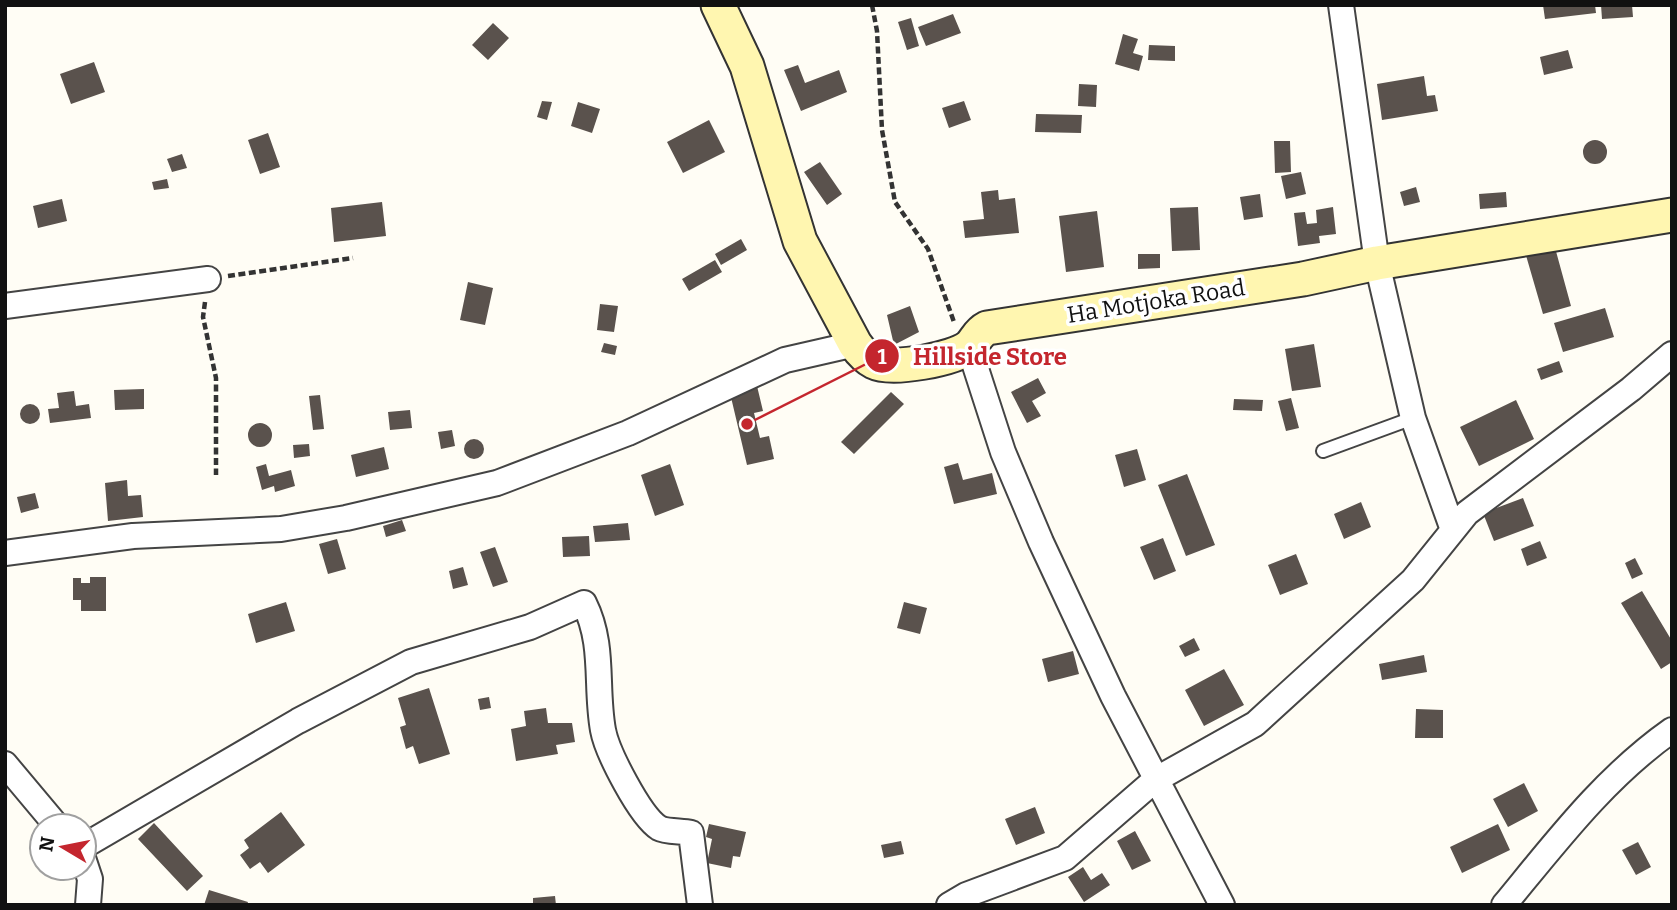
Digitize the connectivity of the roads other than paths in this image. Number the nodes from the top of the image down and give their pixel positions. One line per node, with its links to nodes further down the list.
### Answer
1 (718, 5): 7 (street, Ha Motjoka Road)
2 (1334, 6): 4 (street)
3 (1672, 215): 4 (street, Ha Motjoka Road)
4 (1377, 263): 8 (street, Ha Motjoka Road); 10 (street)
5 (208, 279): 6 (street)
6 (5, 306)
7 (855, 344): 8 (street, Ha Motjoka Road); 13 (street)
8 (969, 346): 16 (street)
9 (1672, 354): 12 (street)
10 (1413, 418): 11 (lane); 12 (street)
11 (1322, 451)
12 (1453, 530): 16 (street)
13 (5, 553)
14 (1672, 730): 24 (street)
15 (5, 764): 17 (street)
16 (1155, 780): 22 (street); 23 (street)
17 (45, 812)
18 (98, 838): 21 (street)
19 (89, 882): 20 (street)
20 (88, 905)
21 (701, 905)
22 (949, 905)
23 (1222, 905)
24 (1504, 905)

